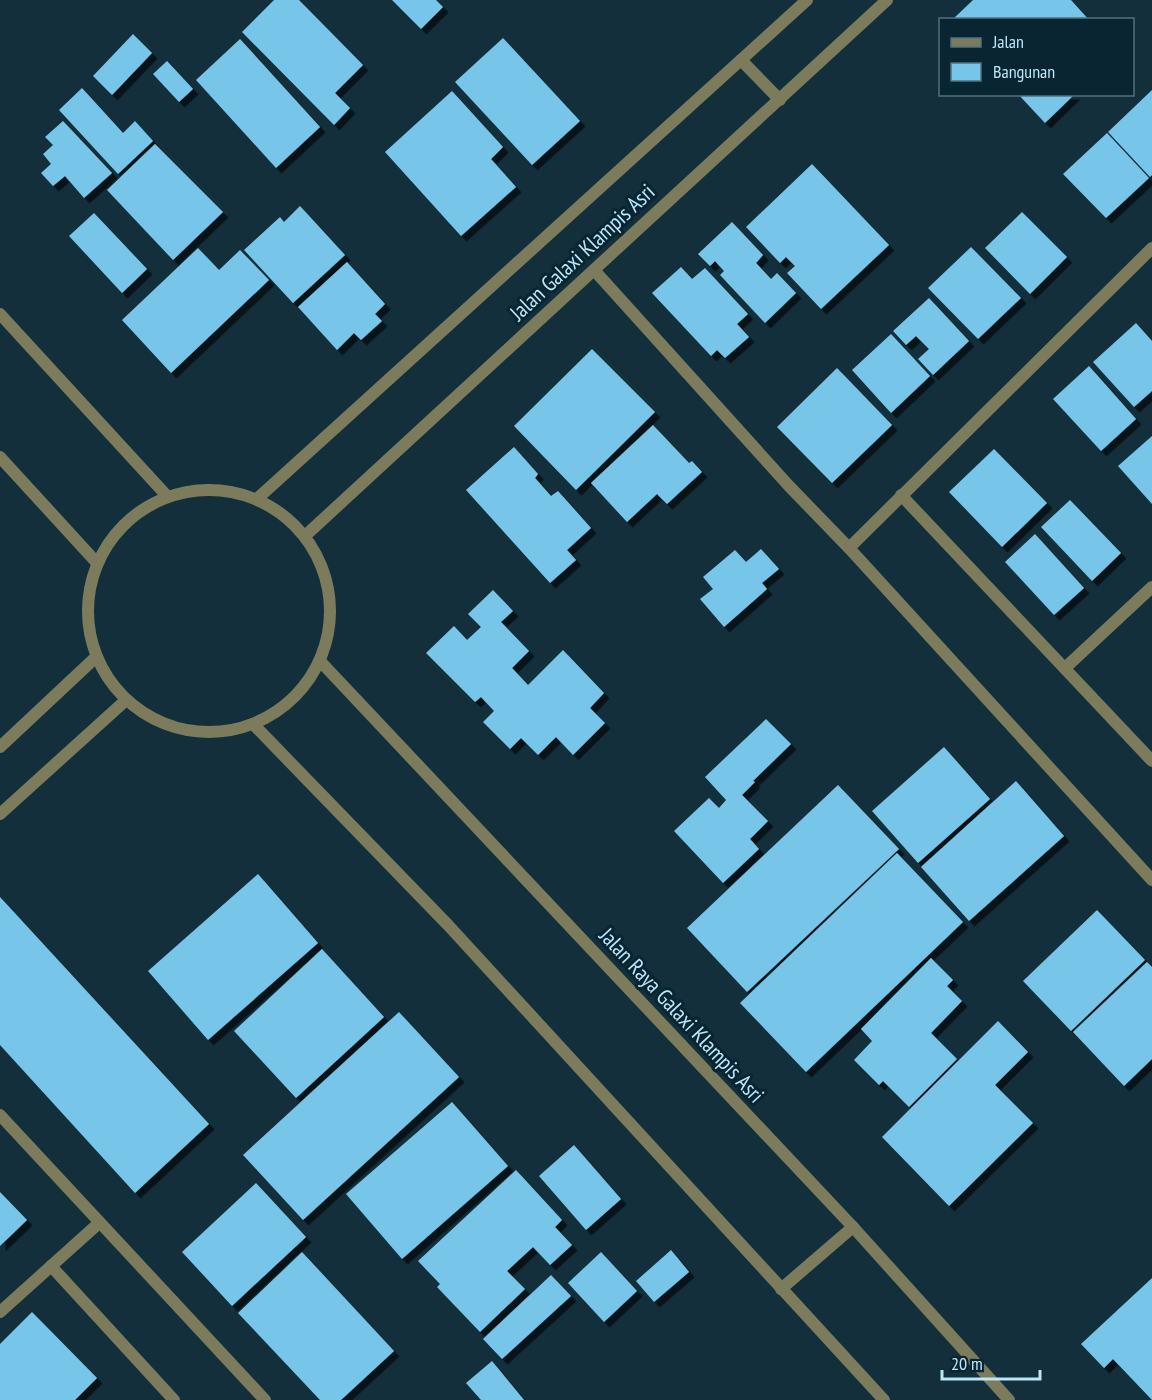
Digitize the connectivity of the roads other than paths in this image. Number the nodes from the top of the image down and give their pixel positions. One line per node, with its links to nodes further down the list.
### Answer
1 (807, 0): 3 (street, Jalan Galaxi Klampis Asri)
2 (887, 0): 4 (street, Jalan Galaxi Klampis Asri)
3 (741, 60): 4 (street); 11 (street, Jalan Galaxi Klampis Asri)
4 (780, 100): 6 (street, Jalan Galaxi Klampis Asri)
5 (1152, 248): 9 (street)
6 (594, 270): 12 (street, Jalan Galaxi Klampis Asri); 13 (street)
7 (0, 314): 10 (street)
8 (0, 457): 14 (street)
9 (901, 495): 13 (street); 18 (street)
10 (167, 496): 11 (street); 14 (street)
11 (258, 498): 12 (street)
12 (306, 535): 17 (street)
13 (849, 548): 24 (street)
14 (97, 563): 16 (street)
15 (1152, 587): 18 (street)
16 (95, 658): 19 (street); 21 (street)
17 (320, 661): 20 (street); 27 (street, Jalan Raya Galaxi Klampis Asri)
18 (1065, 668): 22 (street)
19 (125, 701): 20 (street); 23 (street)
20 (254, 724): 29 (street)
21 (0, 747)
22 (1152, 761)
23 (0, 814)
24 (1152, 880)
25 (0, 1115): 26 (street)
26 (99, 1223): 28 (street); 32 (street)
27 (853, 1227): 29 (street); 34 (street, Jalan Raya Galaxi Klampis Asri)
28 (51, 1266): 30 (street); 31 (street)
29 (781, 1289): 33 (street)
30 (0, 1312)
31 (174, 1400)
32 (265, 1400)
33 (884, 1400)
34 (1009, 1400)

